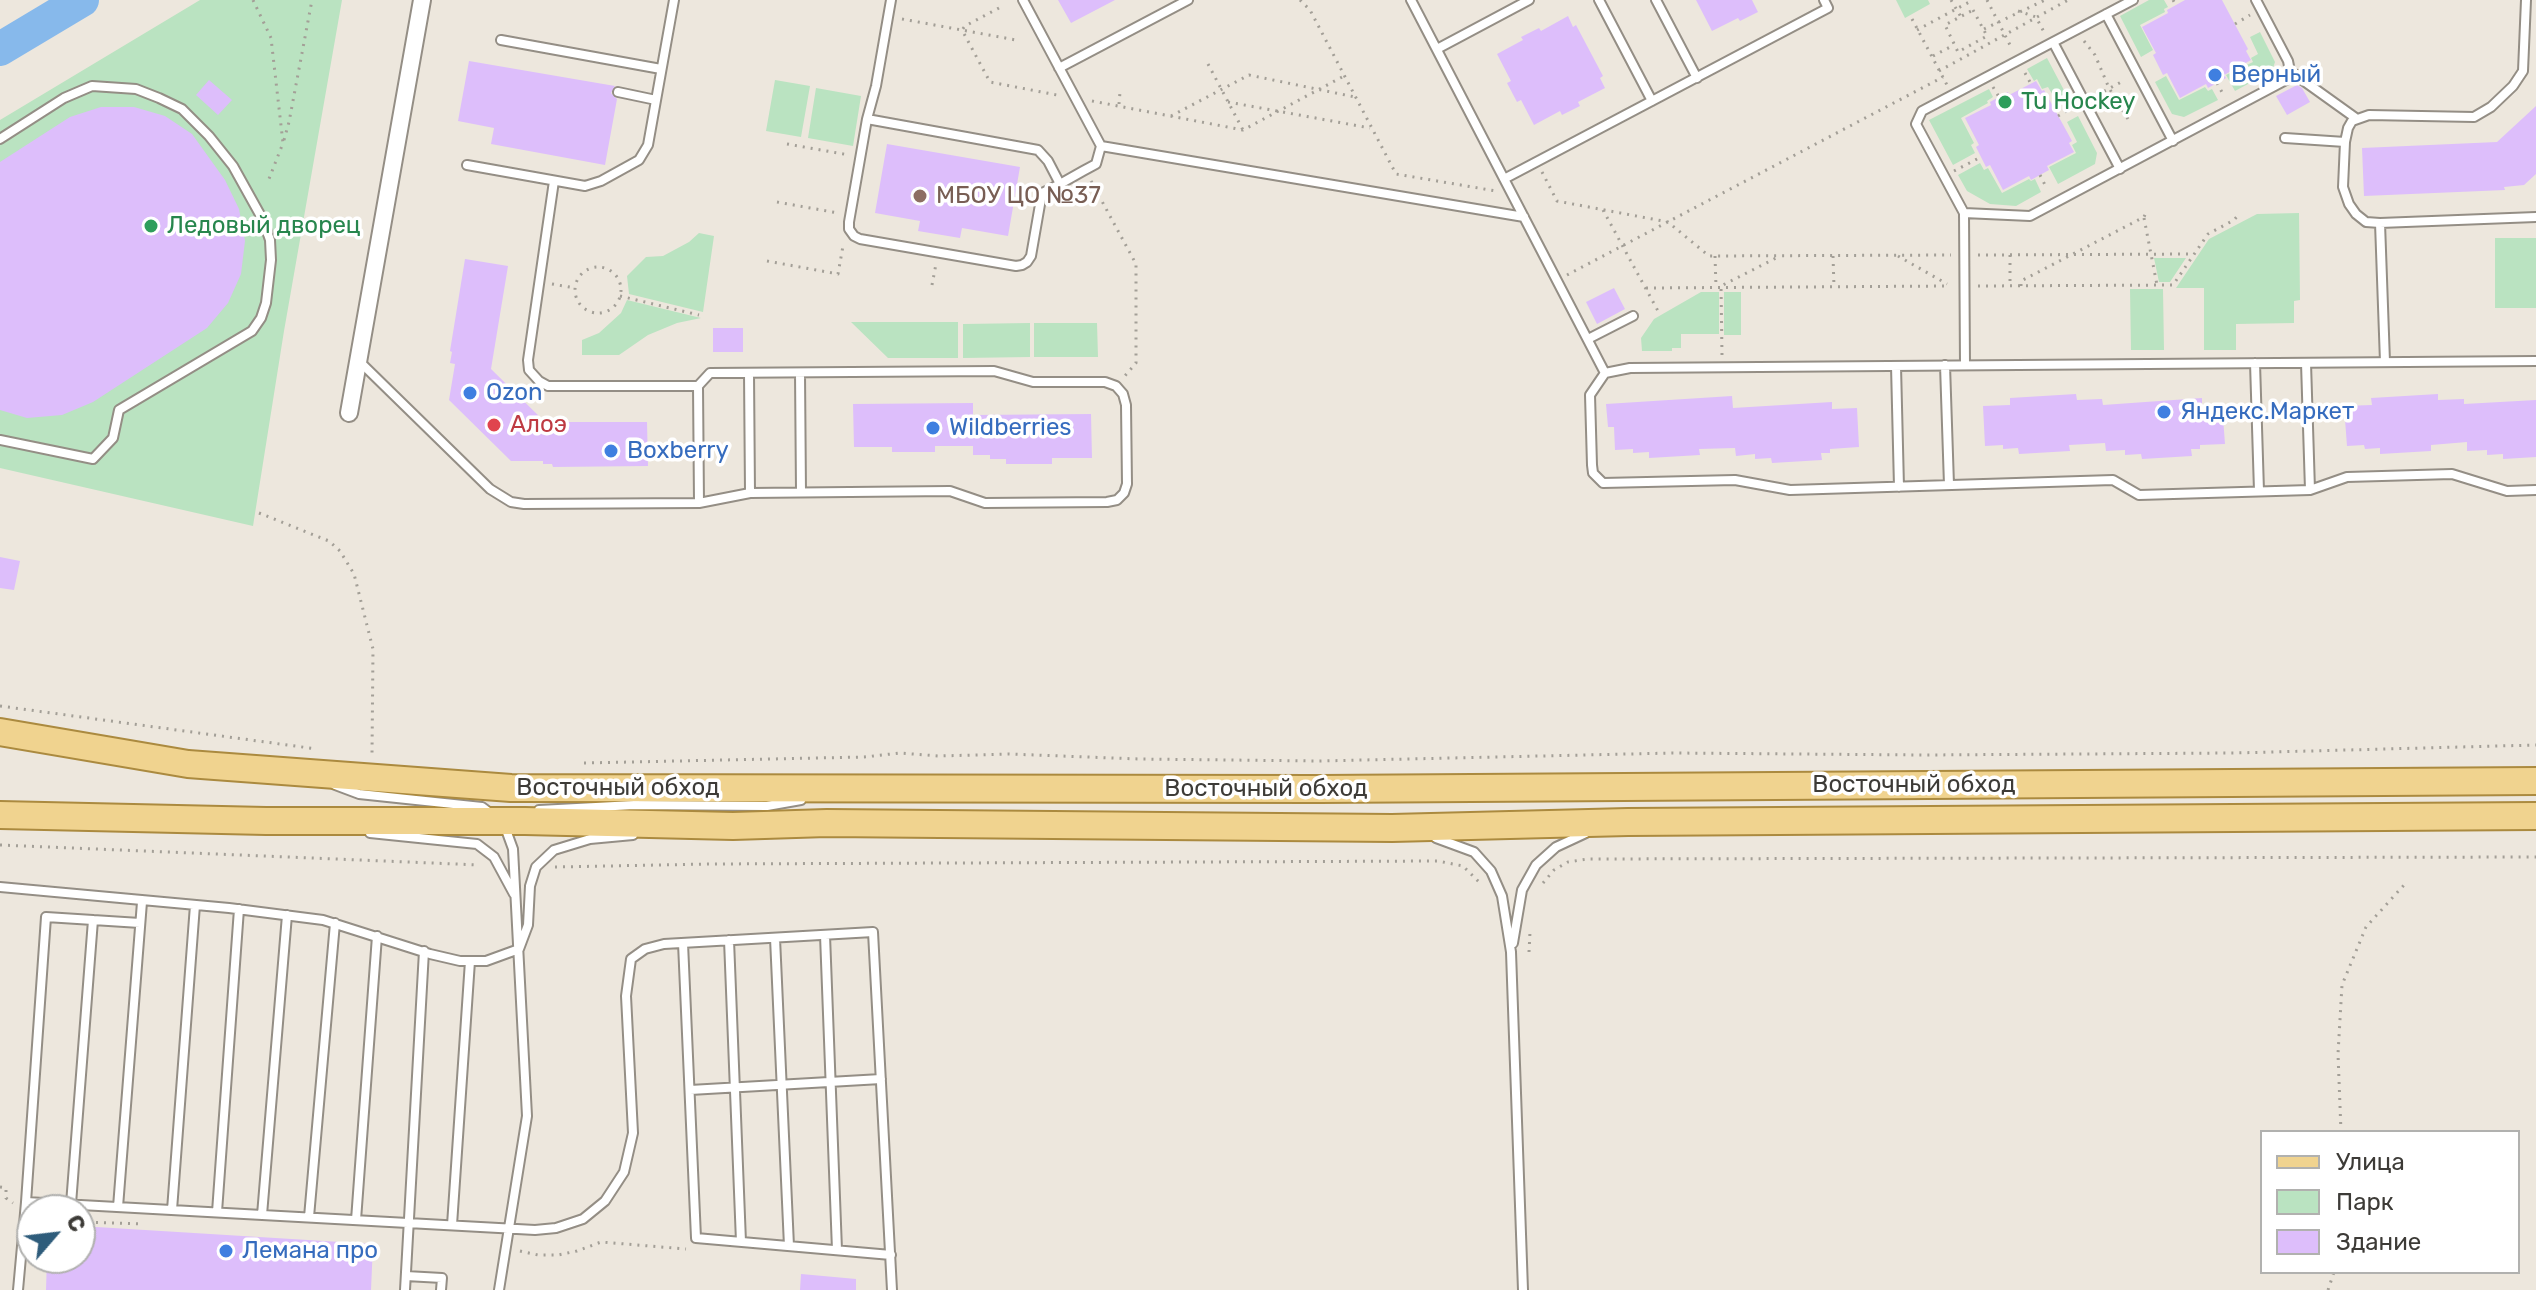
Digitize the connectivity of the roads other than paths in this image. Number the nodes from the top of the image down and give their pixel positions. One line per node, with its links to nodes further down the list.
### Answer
1 (422, 0): 43 (street)
2 (674, 0): 19 (lane)
3 (891, 0): 25 (lane)
4 (1023, 0): 18 (lane)
5 (1188, 0): 18 (lane)
6 (1411, 0): 17 (lane)
7 (1529, 0): 17 (lane)
8 (1599, 0): 24 (lane)
9 (1656, 0): 21 (lane)
10 (1824, 0): 21 (lane)
11 (2133, 0): 14 (lane)
12 (2256, 0): 20 (lane)
13 (2526, 0): 26 (lane)
14 (2106, 14): 16 (lane); 29 (lane)
15 (501, 40): 19 (lane)
16 (2052, 43): 33 (lane); 37 (lane)
17 (1437, 49): 34 (lane)
18 (1059, 68): 31 (lane)
19 (661, 69): 23 (lane)
20 (2290, 71): 26 (lane); 29 (lane)
21 (1697, 78): 24 (lane)
22 (618, 92): 23 (lane)
23 (656, 100): 35 (lane)
24 (1652, 101): 34 (lane)
25 (867, 119): 36 (lane); 36 (lane)
26 (2357, 119): 30 (lane)
27 (2285, 138): 30 (lane)
28 (0, 139): 56 (lane)
29 (2173, 141): 33 (lane)
30 (2345, 142): 40 (lane)
31 (1101, 146): 36 (lane); 38 (lane)
32 (467, 165): 35 (lane)
33 (2120, 169): 37 (lane)
34 (1504, 179): 38 (lane)
35 (554, 181): 54 (lane)
36 (1060, 184)
37 (1964, 213): 49 (lane)
38 (1524, 217): 42 (lane)
39 (2536, 217): 40 (lane)
40 (2380, 223): 45 (lane)
41 (1633, 316): 42 (lane)
42 (1588, 339): 53 (lane)
43 (359, 360): 55 (street); 64 (lane)
44 (2536, 361): 45 (lane)
45 (2385, 362): 47 (lane)
46 (2255, 363): 47 (lane); 49 (lane); 61 (lane)
47 (2306, 363): 59 (lane)
48 (1945, 365): 49 (lane); 50 (lane); 57 (lane)
49 (1965, 365)
50 (1896, 366): 53 (lane); 58 (lane)
51 (749, 373): 52 (lane); 54 (lane); 63 (lane)
52 (800, 373): 62 (lane); 62 (lane)
53 (1605, 373): 58 (lane)
54 (698, 386): 64 (lane)
55 (349, 413)
56 (0, 440)
57 (1949, 485): 58 (lane); 61 (lane)
58 (1899, 487)
59 (2310, 490): 60 (lane); 61 (lane)
60 (2536, 490)
61 (2259, 491)
62 (801, 492): 63 (lane)
63 (750, 493): 64 (lane)
64 (699, 503)
65 (0, 732): 66 (main road, Восточный обход)
66 (303, 773): 68 (main road, Восточный обход); 72 (lane)
67 (2536, 781): 68 (main road, Восточный обход)
68 (859, 789): 72 (lane)
69 (0, 815): 71 (main road, Восточный обход)
70 (2536, 816): 73 (main road, Восточный обход)
71 (266, 821): 72 (main road, Восточный обход); 80 (lane)
72 (514, 821): 74 (main road, Восточный обход); 78 (lane); 78 (lane)
73 (1628, 822): 75 (main road, Восточный обход); 95 (lane)
74 (733, 826): 75 (main road, Восточный обход); 76 (lane)
75 (1392, 828): 95 (lane)
76 (654, 834)
77 (638, 835): 93 (lane)
78 (513, 849): 80 (lane)
79 (0, 887): 81 (lane)
80 (516, 898): 93 (lane)
81 (142, 902): 82 (lane); 86 (lane)
82 (195, 905): 83 (lane); 106 (lane)
83 (239, 909): 84 (lane); 107 (lane)
84 (287, 915): 87 (lane); 108 (lane)
85 (93, 920): 86 (lane); 102 (lane); 103 (lane)
86 (140, 923): 105 (lane)
87 (335, 923): 89 (lane); 109 (lane)
88 (825, 935): 90 (lane); 97 (lane); 98 (lane)
89 (377, 936): 94 (lane); 110 (lane)
90 (775, 938): 91 (lane); 99 (lane)
91 (729, 940): 92 (lane); 100 (lane)
92 (683, 943): 101 (lane); 113 (lane)
93 (519, 949): 96 (lane); 113 (lane)
94 (424, 951): 96 (lane); 111 (lane)
95 (1511, 952): 123 (lane)
96 (470, 961): 112 (lane)
97 (881, 1079): 98 (lane); 117 (lane)
98 (831, 1082): 99 (lane); 116 (lane)
99 (782, 1085): 100 (lane); 115 (lane)
100 (735, 1088): 101 (lane); 114 (lane)
101 (690, 1090): 114 (lane)
102 (27, 1194)
103 (72, 1194)
104 (96, 1206): 105 (lane)
105 (118, 1207): 106 (lane)
106 (172, 1210): 107 (lane)
107 (217, 1212): 108 (lane)
108 (262, 1215): 109 (lane)
109 (309, 1217): 110 (lane)
110 (356, 1220): 111 (lane)
111 (409, 1223): 112 (lane); 118 (lane)
112 (452, 1225): 113 (lane)
113 (510, 1229): 121 (lane)
114 (741, 1242): 115 (lane)
115 (789, 1246): 116 (lane)
116 (837, 1250): 117 (lane)
117 (891, 1255): 122 (lane)
118 (406, 1276): 119 (lane); 120 (lane)
119 (405, 1290)
120 (441, 1290)
121 (499, 1290)
122 (892, 1290)
123 (1523, 1290)

